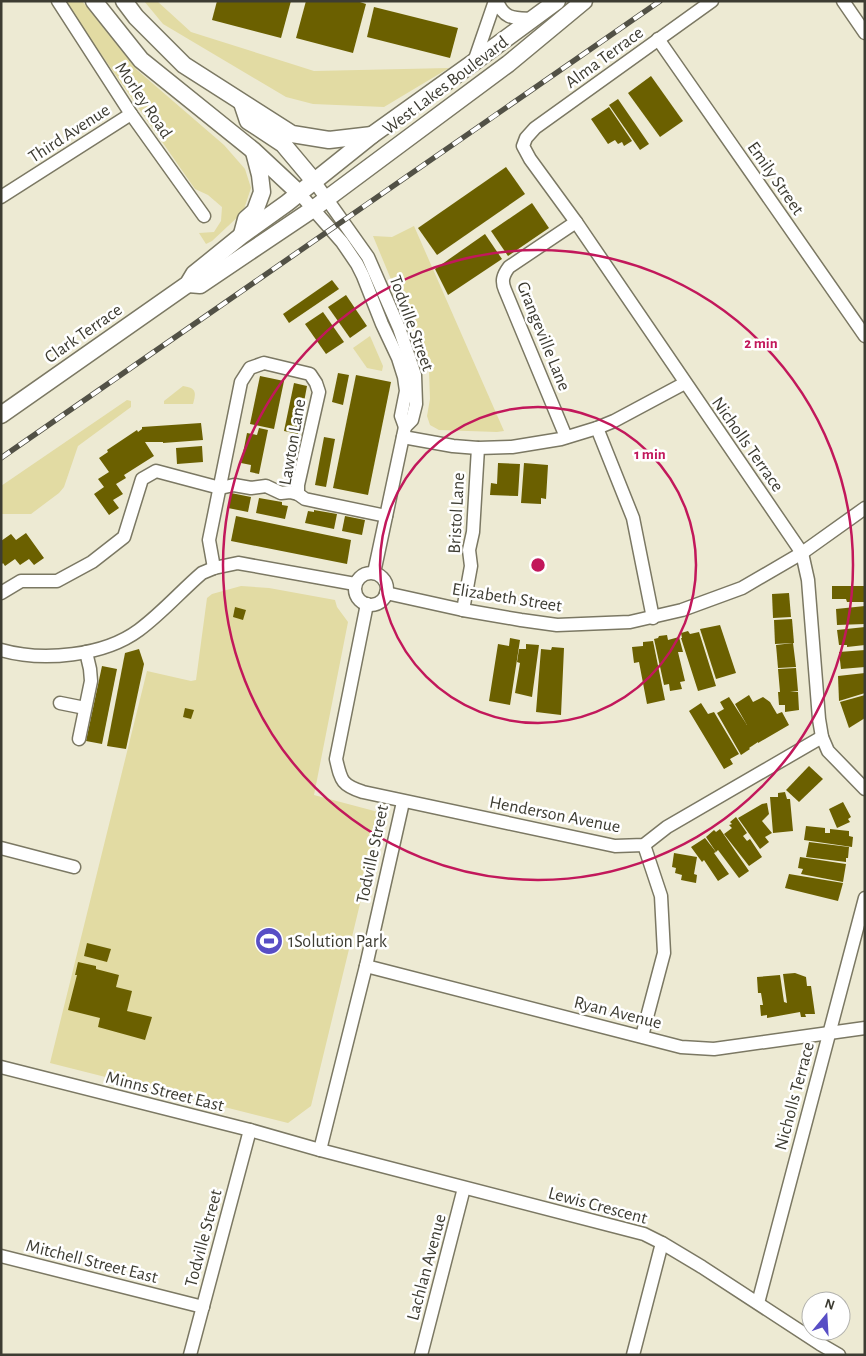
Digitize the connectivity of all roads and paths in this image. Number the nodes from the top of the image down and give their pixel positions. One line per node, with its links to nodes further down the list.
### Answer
1 (58, 1): 14 (street, Morley Road)
2 (94, 1): 17 (main road)
3 (124, 1): 13 (main road, West Lakes Boulevard)
4 (496, 1): 9 (street); 12 (street)
5 (557, 1): 9 (main road, West Lakes Boulevard)
6 (584, 1): 21 (main road, West Lakes Boulevard)
7 (712, 1): 11 (street, Alma Terrace)
8 (843, 1): 10 (street)
9 (533, 19): 12 (main road, West Lakes Boulevard)
10 (865, 33)
11 (658, 39): 16 (street, Alma Terrace); 28 (street, Emily Street)
12 (474, 62): 15 (main road, West Lakes Boulevard)
13 (242, 103): 15 (main road, West Lakes Boulevard); 18 (main road, West Lakes Boulevard)
14 (131, 114): 20 (street, Third Avenue); 23 (street, Morley Road)
15 (372, 135): 18 (main road, West Lakes Boulevard)
16 (523, 146): 24 (street, Nicholls Terrace)
17 (254, 151): 19 (main road); 25 (main road)
18 (314, 181): 19 (main road, West Lakes Boulevard); 21 (street, West Lakes Boulevard)
19 (299, 193): 22 (street); 25 (main road, Clark Terrace)
20 (1, 197)
21 (327, 198): 22 (main road, West Lakes Boulevard); 26 (street, West Lakes Boulevard)
22 (313, 209): 26 (street); 27 (main road, Clark Terrace)
23 (204, 216)
24 (576, 222): 29 (street, Nicholls Terrace); 33 (street, Grangeville Lane)
25 (241, 236): 27 (main road, Clark Terrace)
26 (347, 239): 32 (street, Todville Street)
27 (188, 284): 30 (main road, Clark Terrace)
28 (865, 336)
29 (685, 383): 31 (street); 39 (street, Nicholls Terrace)
30 (1, 415)
31 (597, 428): 33 (street); 47 (street)
32 (404, 432): 34 (street); 38 (street, Todville Street)
33 (566, 437): 34 (street)
34 (478, 448): 46 (street, Bristol Lane)
35 (220, 488): 36 (street); 36 (street, Lawton Lane); 40 (street, Lawton Lane); 43 (street)
36 (298, 494): 38 (street, Lawton Lane)
37 (865, 508): 39 (street, Elizabeth Street)
38 (386, 516): 41 (street, Todville Street)
39 (802, 553): 47 (street, Elizabeth Street); 52 (street, Nicholls Terrace)
40 (214, 568): 42 (street); 49 (street)
41 (374, 573): 42 (street); 44 (street)
42 (355, 584): 45 (street)
43 (1, 593)
44 (386, 593): 45 (street); 46 (street, Elizabeth Street)
45 (367, 604): 55 (street, Todville Street)
46 (463, 610): 47 (street, Elizabeth Street)
47 (653, 618)
48 (1, 650): 49 (street)
49 (86, 652): 51 (street)
50 (60, 703): 51 (street)
51 (85, 708): 53 (street)
52 (822, 737): 54 (street, Nicholls Terrace); 56 (street)
53 (79, 738)
54 (865, 789)
55 (403, 802): 56 (street, Henderson Avenue); 60 (street, Todville Street)
56 (644, 845): 63 (street)
57 (1, 848): 58 (street)
58 (74, 867)
59 (865, 898): 62 (street, Nicholls Terrace)
60 (366, 966): 63 (street, Ryan Avenue); 66 (street, Todville Street)
61 (865, 1028): 62 (street, Ryan Avenue)
62 (829, 1033): 63 (street, Ryan Avenue); 70 (street, Nicholls Terrace)
63 (642, 1036)
64 (1, 1067): 65 (street, Minns Street East)
65 (250, 1130): 66 (street, Minns Street East); 71 (street, Todville Street)
66 (320, 1150): 67 (street, Lewis Crescent)
67 (464, 1188): 68 (street, Lewis Crescent); 73 (street, Lachlan Avenue)
68 (662, 1243): 70 (street, Lewis Crescent); 74 (street)
69 (1, 1256): 71 (street, Mitchell Street East)
70 (758, 1303): 75 (street, Lewis Crescent)
71 (203, 1307): 72 (street, Todville Street)
72 (190, 1355)
73 (421, 1355)
74 (633, 1355)
75 (839, 1355)

